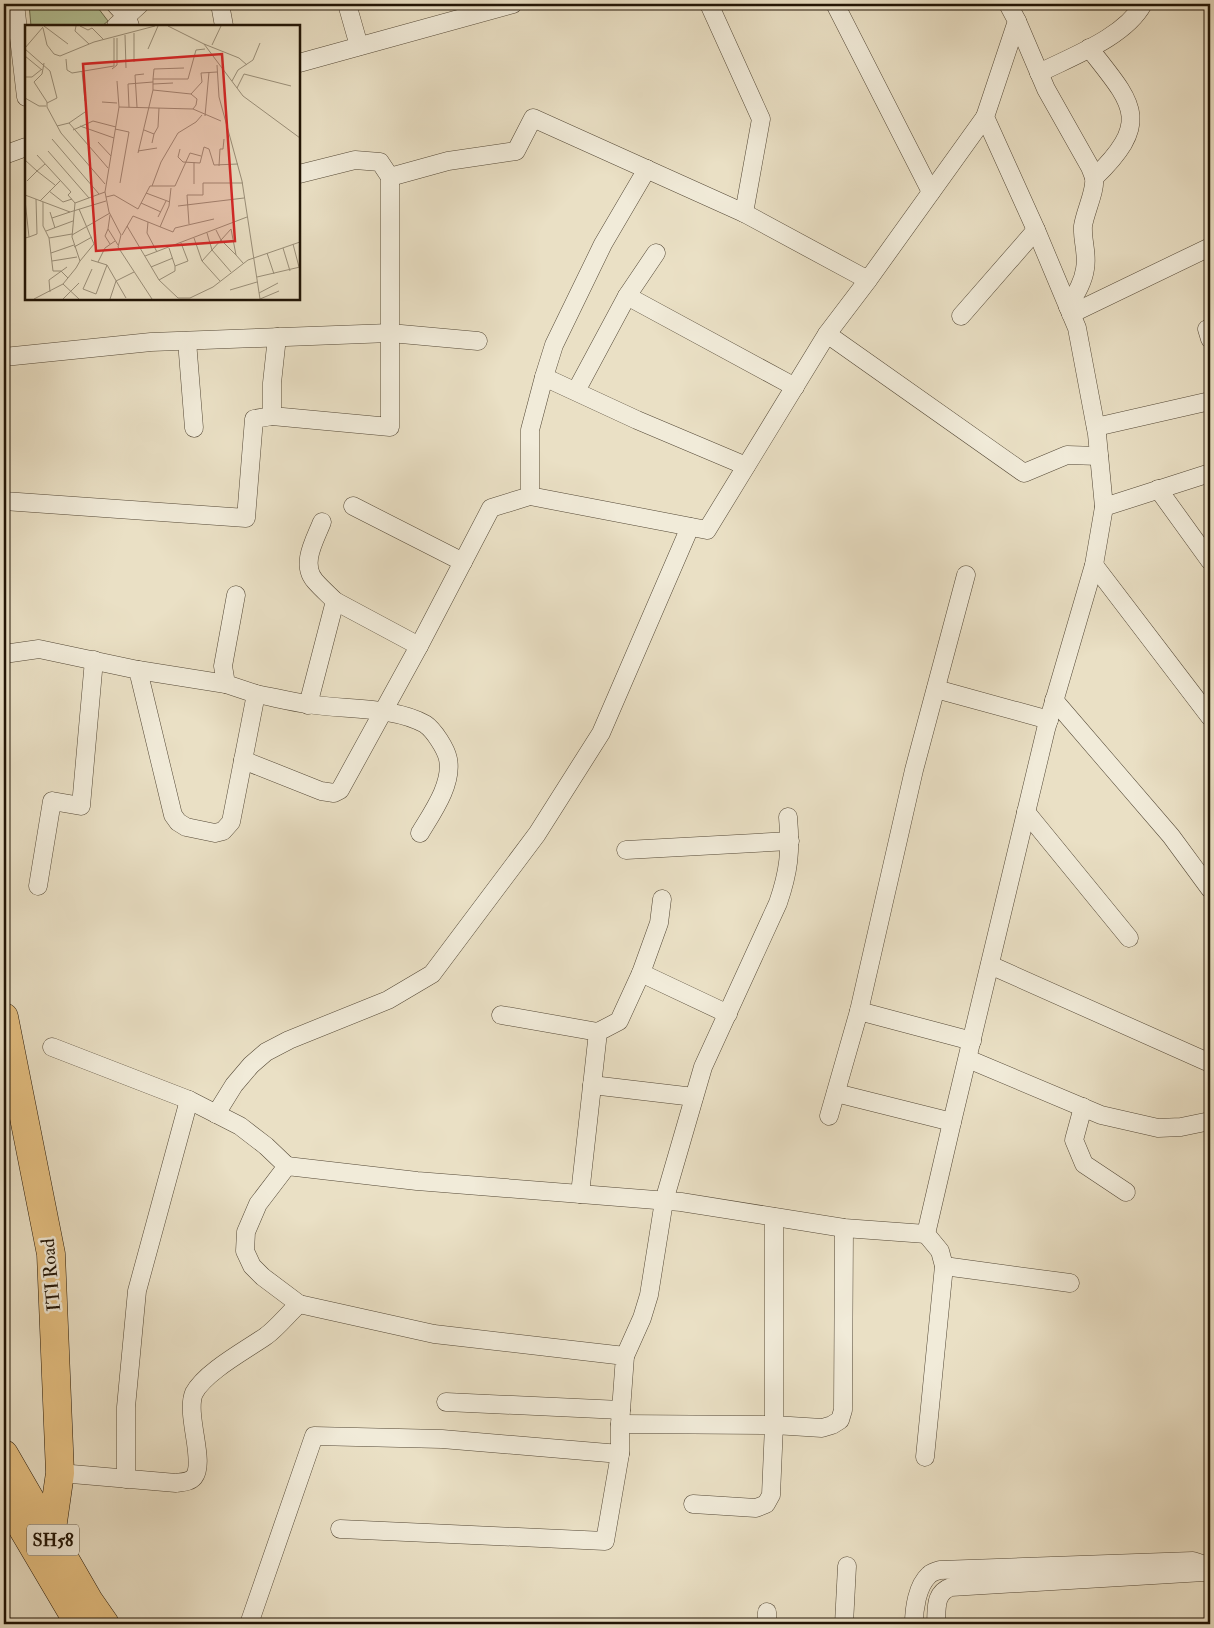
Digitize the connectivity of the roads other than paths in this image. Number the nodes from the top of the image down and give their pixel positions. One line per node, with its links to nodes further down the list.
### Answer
1 (15, 4): 18 (street)
2 (140, 4): 11 (street)
3 (220, 4): 13 (street)
4 (347, 4): 14 (street)
5 (513, 4): 10 (street)
6 (710, 4): 27 (street)
7 (835, 4): 26 (street)
8 (1008, 4): 12 (street)
9 (1143, 4): 15 (street)
10 (472, 9): 14 (street)
11 (122, 18)
12 (1017, 21): 17 (street); 19 (street)
13 (224, 25)
14 (359, 46): 16 (street)
15 (1090, 48): 17 (street); 25 (street)
16 (300, 63)
17 (1039, 73): 25 (street)
18 (25, 89)
19 (985, 117): 26 (street); 28 (street)
20 (25, 147): 21 (street)
21 (4, 155)
22 (647, 169): 24 (street); 27 (street); 41 (street)
23 (300, 174): 24 (street)
24 (390, 178): 35 (street)
25 (1094, 178): 33 (street)
26 (931, 192): 31 (street)
27 (744, 213): 31 (street)
28 (1036, 230): 33 (street); 34 (street)
29 (1210, 247): 33 (street)
30 (656, 253): 32 (street)
31 (868, 280): 36 (street)
32 (627, 296): 42 (street); 43 (street)
33 (1069, 311): 46 (street)
34 (961, 316)
35 (390, 333): 37 (street); 39 (street); 45 (street)
36 (827, 334): 42 (street); 48 (street)
37 (277, 338): 38 (street); 45 (street)
38 (187, 341): 40 (street); 47 (street)
39 (478, 341)
40 (4, 357)
41 (544, 376): 43 (street); 52 (street)
42 (794, 387): 49 (street)
43 (576, 392): 49 (street)
44 (1210, 401): 46 (street)
45 (272, 416): 53 (street)
46 (1096, 426): 48 (street)
47 (194, 428)
48 (1099, 456): 55 (street)
49 (746, 466): 57 (street)
50 (1210, 473): 51 (street)
51 (1158, 490): 55 (street); 58 (street)
52 (530, 496): 57 (street); 59 (street)
53 (4, 501)
54 (353, 506): 59 (street)
55 (1104, 507): 60 (street)
56 (322, 522): 63 (street)
57 (690, 527): 102 (street)
58 (1210, 561)
59 (463, 562): 64 (street)
60 (1094, 564): 71 (street); 74 (street)
61 (966, 576): 69 (street)
62 (236, 595): 68 (street)
63 (335, 601): 64 (street); 72 (street)
64 (419, 646): 73 (street)
65 (4, 654): 66 (street)
66 (94, 660): 67 (street); 82 (street)
67 (138, 670): 68 (street); 76 (street)
68 (226, 684): 70 (street)
69 (936, 689): 75 (street); 88 (street)
70 (256, 694): 72 (street); 76 (street)
71 (1054, 700): 75 (street); 83 (street)
72 (308, 704): 73 (street)
73 (384, 712): 76 (street); 79 (street)
74 (1210, 716)
75 (1049, 720): 77 (street)
76 (243, 760)
77 (1026, 812): 85 (street); 86 (street)
78 (788, 817): 80 (street)
79 (420, 833)
80 (790, 841): 81 (street); 89 (street)
81 (626, 850)
82 (38, 886)
83 (1210, 889)
84 (662, 899): 87 (street)
85 (1129, 938)
86 (990, 965): 93 (street); 96 (street)
87 (641, 973): 89 (street); 92 (street)
88 (859, 1011): 93 (street); 98 (street)
89 (728, 1014): 99 (street)
90 (500, 1015): 92 (street)
91 (4, 1017): 123 (main road, ITI Road)
92 (598, 1032): 97 (street)
93 (972, 1040): 95 (street)
94 (52, 1047): 100 (street)
95 (968, 1059): 101 (street); 105 (street)
96 (1210, 1063)
97 (592, 1085): 99 (street); 108 (street)
98 (836, 1092): 103 (street); 105 (street)
99 (694, 1097): 109 (street)
100 (189, 1100): 102 (street); 124 (street)
101 (1082, 1107): 104 (street); 107 (street)
102 (216, 1114): 106 (street)
103 (830, 1116)
104 (1210, 1121)
105 (952, 1122): 112 (street)
106 (287, 1166): 108 (street); 115 (street)
107 (1126, 1192)
108 (580, 1194): 109 (street)
109 (664, 1201): 110 (street); 116 (street)
110 (774, 1217): 111 (street); 119 (street)
111 (844, 1228): 112 (street); 119 (street)
112 (926, 1234): 113 (street)
113 (944, 1266): 114 (street); 122 (street)
114 (1070, 1283)
115 (299, 1304): 116 (street); 124 (street)
116 (625, 1356): 118 (street)
117 (446, 1402): 118 (street)
118 (620, 1417): 119 (street); 121 (street)
119 (774, 1425): 126 (street)
120 (4, 1454): 128 (main road, SH58 / SH58)
121 (620, 1454): 127 (street); 133 (street)
122 (925, 1457)
123 (60, 1473): 124 (street); 128 (main road, ITI Road)
124 (126, 1479)
125 (4, 1497): 131 (main road, SH58 / SH58)
126 (693, 1504)
127 (340, 1529)
128 (51, 1536): 132 (main road, SH58 / SH58)
129 (847, 1566): 134 (street)
130 (1210, 1568): 135 (street); 136 (street)
131 (79, 1624)
132 (106, 1624)
133 (249, 1624)
134 (844, 1624)
135 (914, 1624)
136 (936, 1624)

